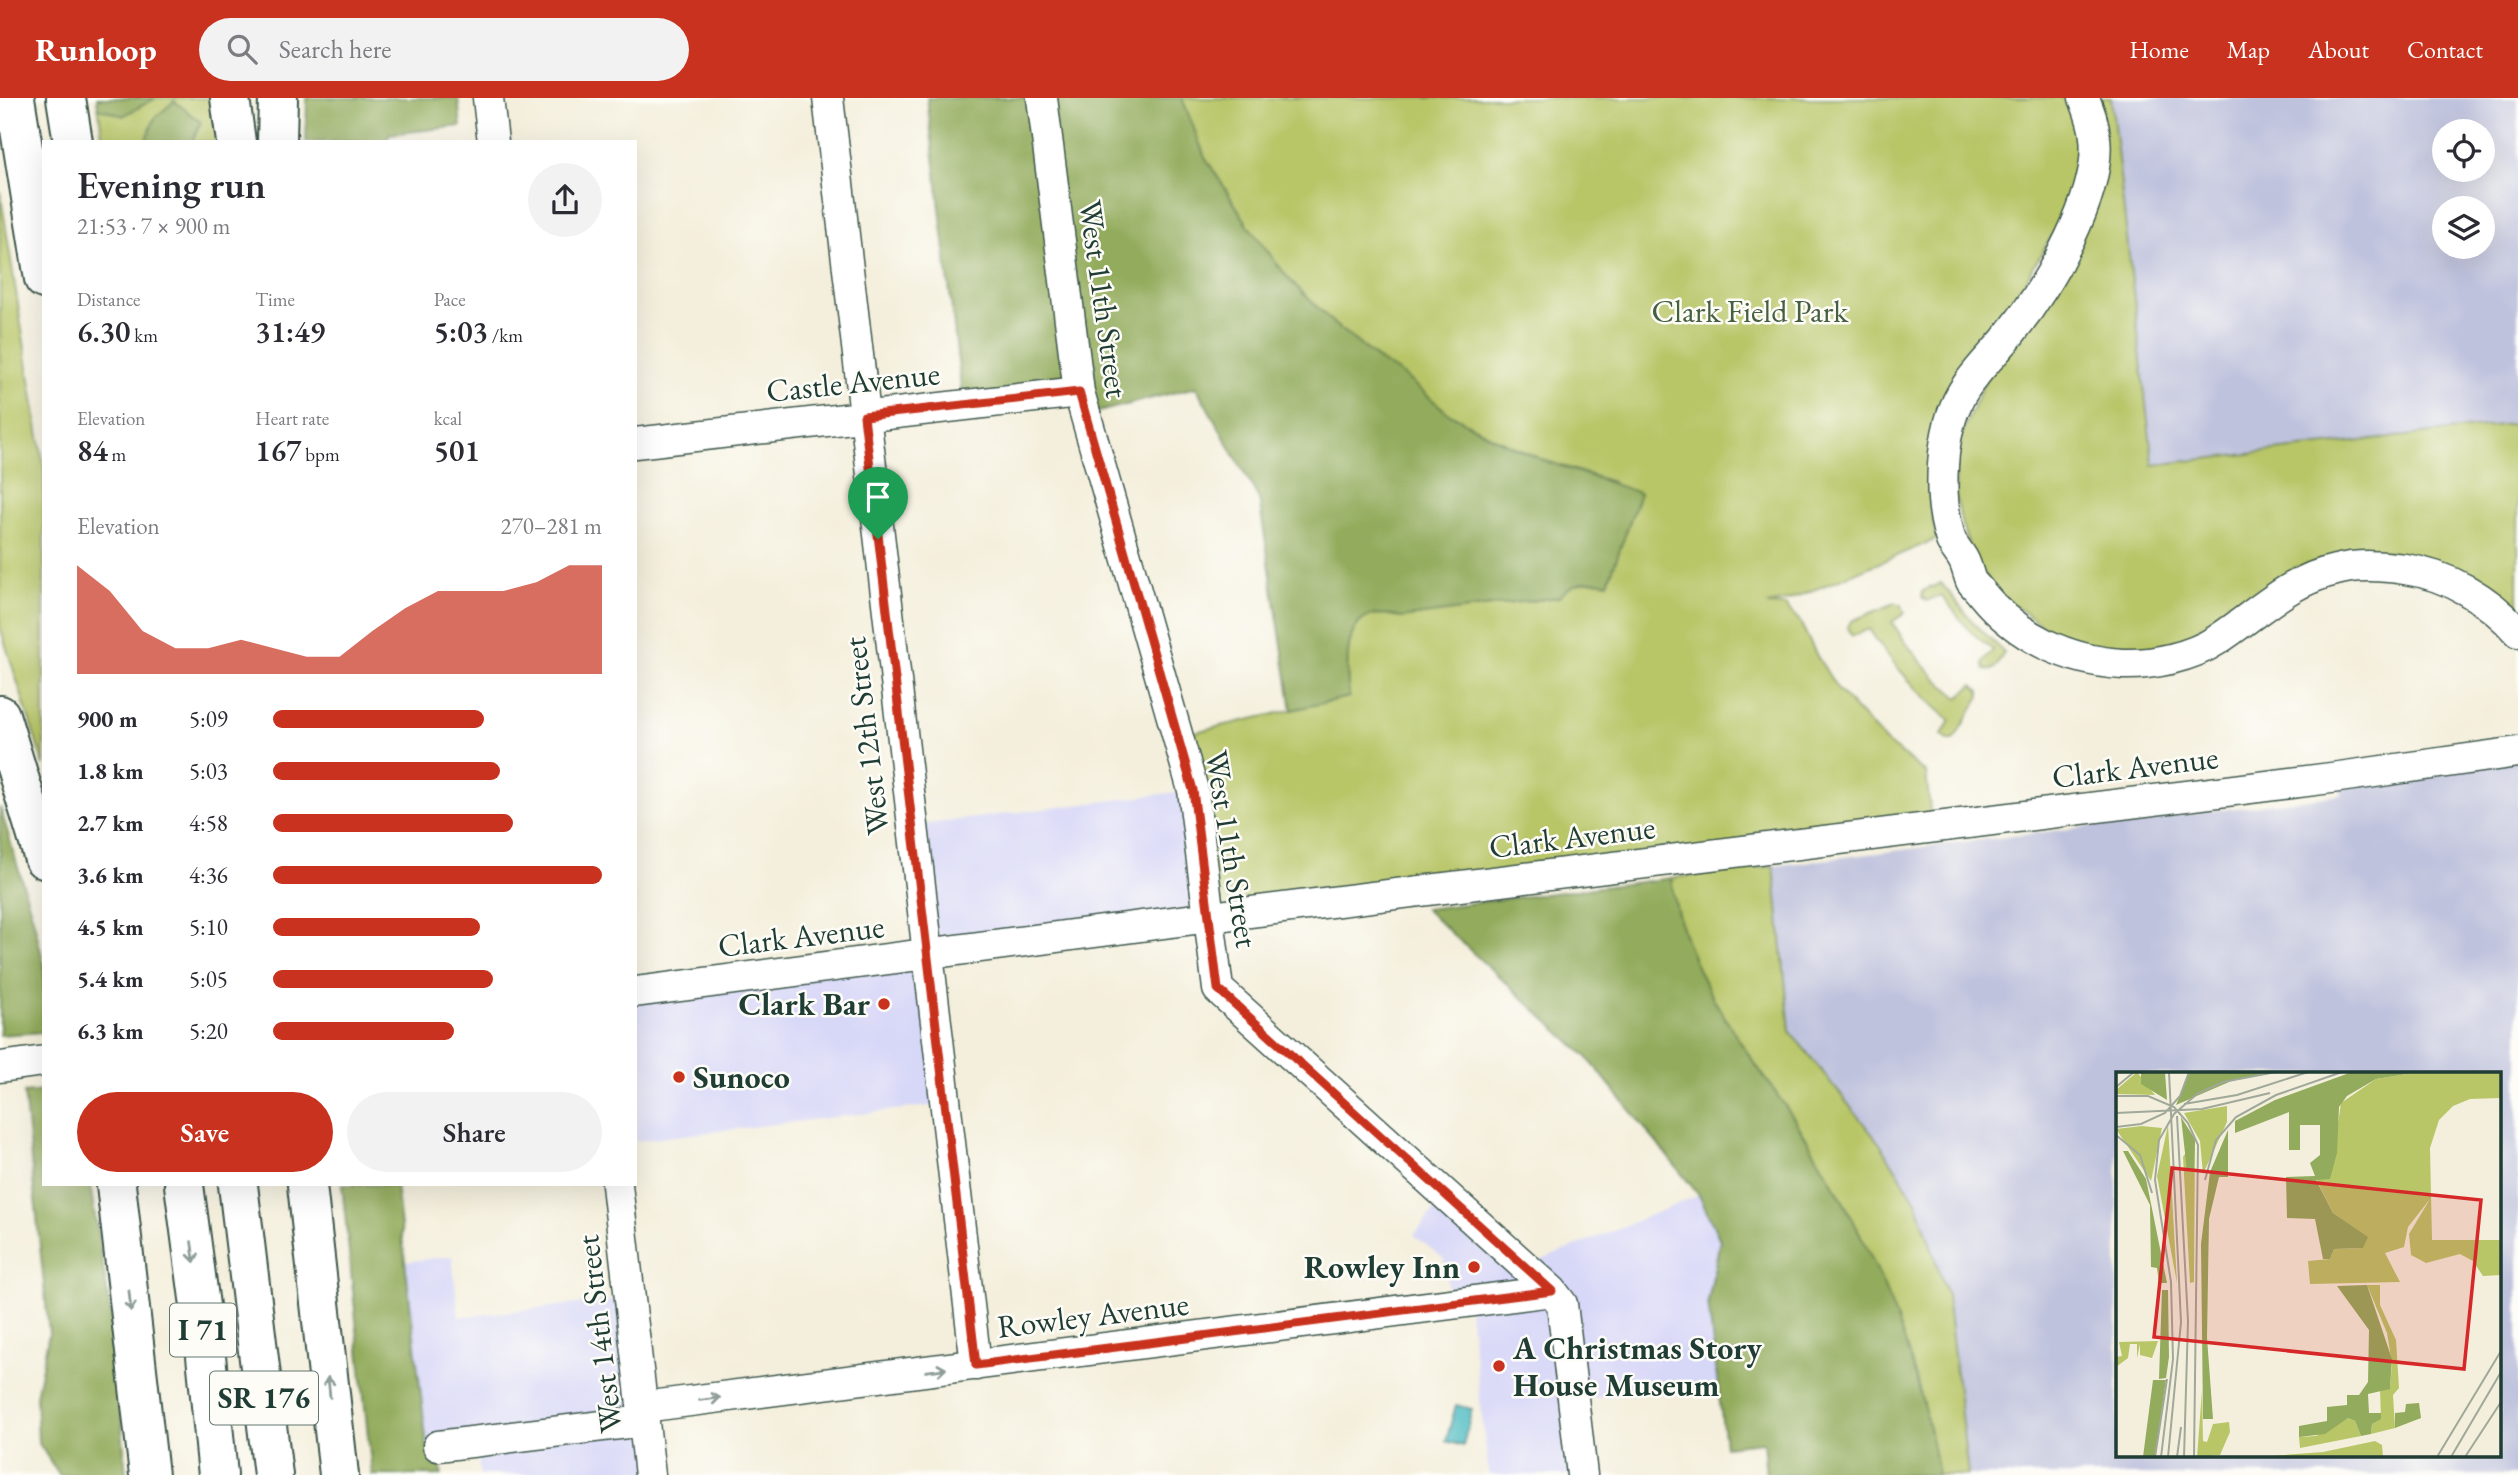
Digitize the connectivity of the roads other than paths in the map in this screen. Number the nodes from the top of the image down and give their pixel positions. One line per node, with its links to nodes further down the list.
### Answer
1 (15, 98): 13 (highway)
2 (66, 98): 9 (highway)
3 (230, 98): 10 (highway)
4 (278, 98): 11 (highway)
5 (488, 98): 12 (street)
6 (828, 98): 15 (street, West 12th Street)
7 (1042, 98): 14 (street, West 11th Street)
8 (2084, 98): 17 (street)
9 (73, 140)
10 (236, 140)
11 (277, 140)
12 (493, 140)
13 (42, 267)
14 (1079, 392): 15 (street, Castle Avenue); 21 (street, West 11th Street)
15 (864, 416): 16 (street, Castle Avenue); 22 (street, West 12th Street)
16 (637, 443)
17 (2518, 632)
18 (1, 721): 20 (highway)
19 (2518, 752): 21 (street, Clark Avenue)
20 (42, 853)
21 (1210, 917): 22 (street, Clark Avenue); 29 (street, West 11th Street)
22 (928, 954): 23 (street, Clark Avenue); 31 (street, West 12th Street)
23 (637, 992)
24 (116, 1186): 34 (highway, one-way to 34)
25 (184, 1186): 36 (highway, I 71, one-way to 36)
26 (238, 1186): 30 (highway, I 71)
27 (307, 1186): 35 (highway, one-way to 27)
28 (617, 1186): 32 (street, West 14th Street)
29 (1552, 1291): 31 (street, Rowley Avenue); 40 (street, West 11th Street)
30 (255, 1322): 37 (highway, I 71); 38 (highway, SR 176)
31 (976, 1365): 32 (street, Rowley Avenue, one-way to 31)
32 (643, 1414): 33 (street, Rowley Avenue); 39 (street, West 14th Street)
33 (438, 1446)
34 (147, 1467)
35 (338, 1468)
36 (218, 1475)
37 (267, 1475)
38 (273, 1475)
39 (650, 1475)
40 (1582, 1475)

